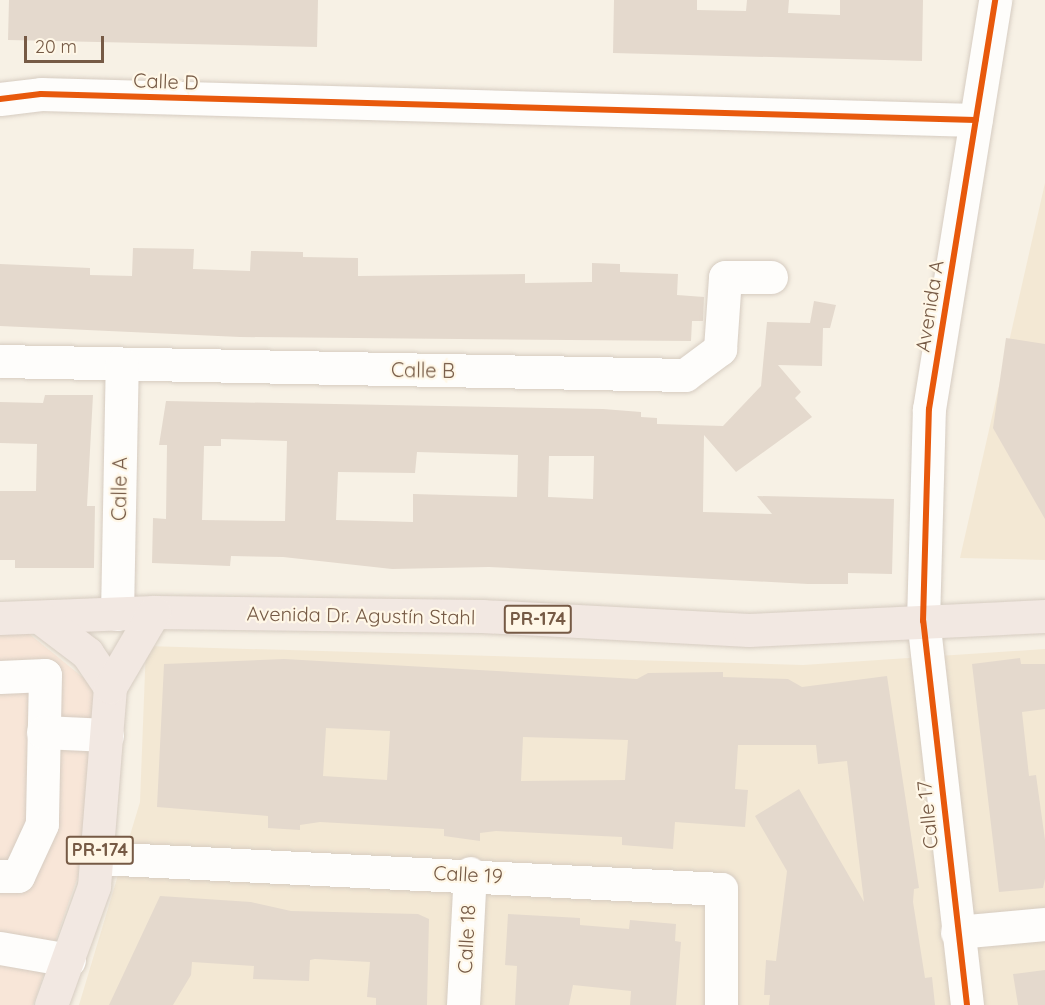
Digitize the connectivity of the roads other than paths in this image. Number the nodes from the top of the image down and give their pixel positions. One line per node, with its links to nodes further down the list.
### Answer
1 (995, 0): 3 (street, Avenida A)
2 (0, 99): 3 (street, Calle D)
3 (976, 120): 12 (street, Avenida A)
4 (771, 277): 6 (street, Calle B)
5 (0, 361): 6 (street, Calle B)
6 (122, 364): 8 (street, Calle A)
7 (154, 612): 8 (highway, Avenida Dr. Agustín Stahl / PR-174); 12 (highway, Avenida Dr. Agustín Stahl / PR-174); 14 (highway, PR-174)
8 (117, 614): 11 (highway, Avenida Dr. Agustín Stahl / PR-174)
9 (1045, 616): 12 (highway, Avenida Dr. Agustín Stahl / PR-174)
10 (0, 618): 11 (highway, Avenida Dr. Agustín Stahl / PR-174)
11 (41, 618): 14 (highway)
12 (923, 621): 21 (street, Calle 17)
13 (0, 677): 15 (street)
14 (110, 687): 16 (highway, PR-174)
15 (43, 732): 16 (street); 19 (street)
16 (107, 735): 17 (highway, PR-174)
17 (99, 858): 18 (street, Calle 19); 23 (highway, PR-174)
18 (470, 873): 25 (street, Calle 18); 26 (street, Calle 19)
19 (0, 876)
20 (1045, 924): 21 (street)
21 (957, 932): 27 (street, Calle 17)
22 (0, 948): 23 (street)
23 (69, 960): 24 (highway, PR-174)
24 (51, 1005)
25 (463, 1005)
26 (721, 1005)
27 (967, 1005)

